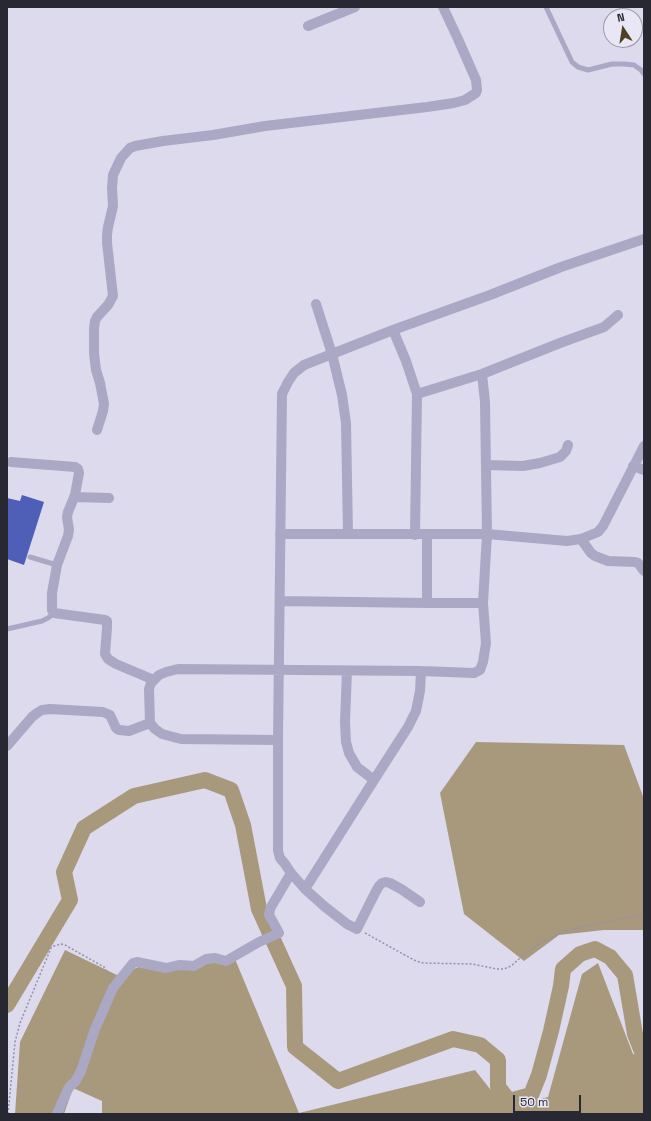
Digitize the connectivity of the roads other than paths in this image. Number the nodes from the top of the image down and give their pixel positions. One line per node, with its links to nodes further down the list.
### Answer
1 (355, 7): 4 (street)
2 (443, 7): 13 (street)
3 (546, 7): 5 (lane)
4 (308, 26)
5 (644, 74)
6 (644, 238): 9 (street)
7 (316, 304): 10 (street)
8 (618, 315): 11 (street)
9 (393, 330): 10 (street); 12 (street)
10 (332, 354): 22 (street); 23 (street)
11 (482, 374): 12 (street); 17 (street)
12 (417, 394): 26 (street)
13 (96, 430)
14 (568, 445): 17 (street)
15 (644, 446): 18 (street)
16 (11, 462): 20 (street)
17 (486, 465): 25 (street)
18 (633, 466): 19 (street); 27 (street)
19 (644, 470)
20 (74, 497): 21 (street); 29 (street)
21 (109, 498)
22 (280, 534): 23 (street); 31 (street)
23 (348, 534): 26 (street)
24 (427, 534): 25 (street); 26 (street); 32 (street)
25 (486, 534): 27 (street); 33 (street)
26 (416, 535)
27 (581, 539): 30 (street)
28 (30, 556): 29 (lane)
29 (57, 565): 34 (street)
30 (644, 571)
31 (280, 601): 32 (street); 36 (street)
32 (427, 603): 33 (street)
33 (483, 603): 38 (street)
34 (54, 613): 35 (lane); 39 (street)
35 (7, 629)
36 (279, 670): 37 (street); 39 (street); 41 (street)
37 (347, 671): 38 (street); 43 (street)
38 (421, 671): 43 (street)
39 (154, 680): 40 (street)
40 (150, 723): 41 (street); 42 (street)
41 (278, 740): 44 (street)
42 (7, 746)
43 (374, 780): 45 (street)
44 (291, 873): 45 (street); 47 (street)
45 (305, 889): 46 (street)
46 (420, 902)
47 (57, 1114)

